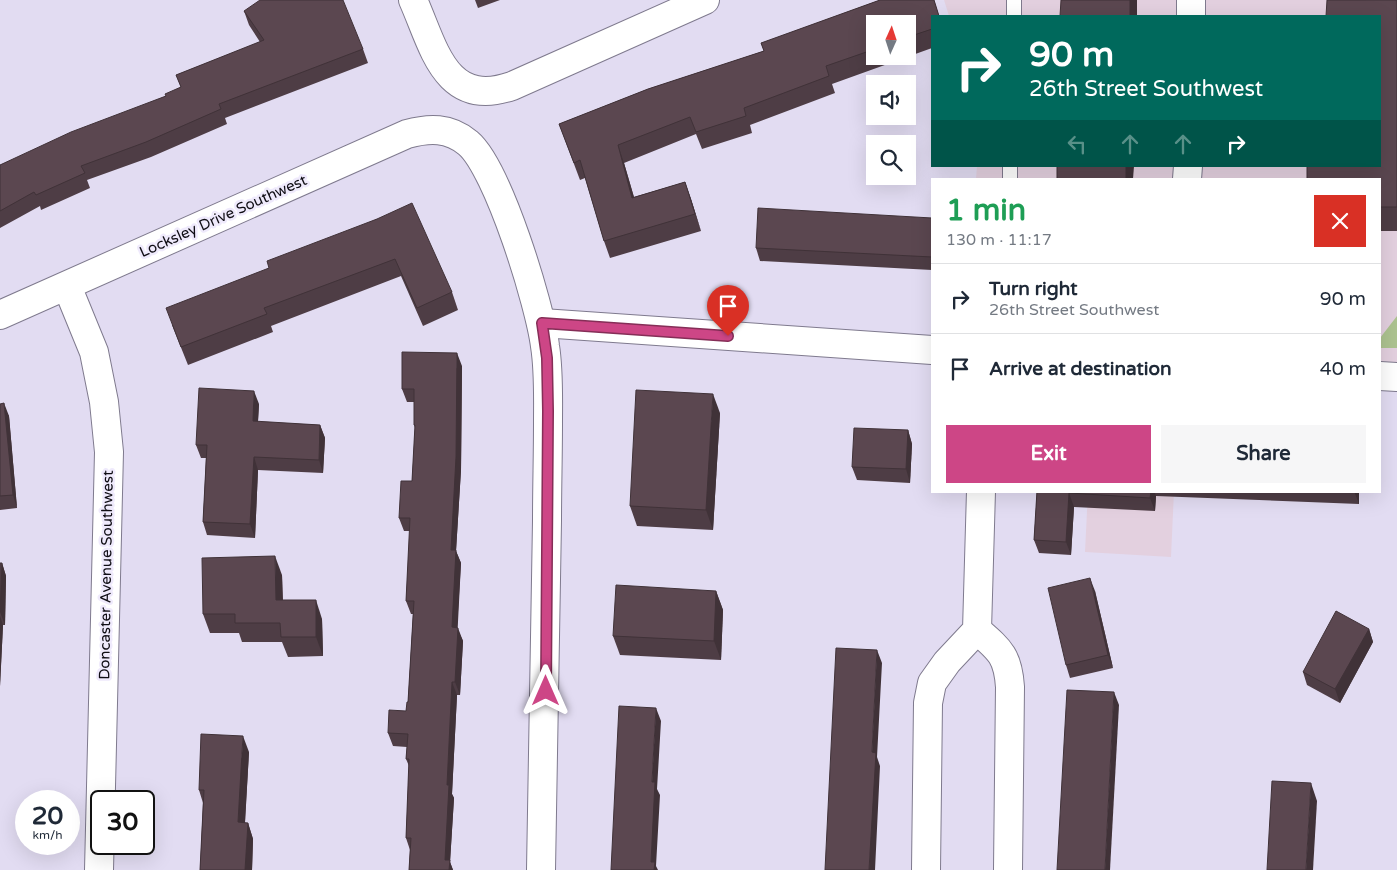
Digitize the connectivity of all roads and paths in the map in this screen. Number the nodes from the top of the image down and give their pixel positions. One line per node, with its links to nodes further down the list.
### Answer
1 (413, 0): 2 (street)
2 (705, 0)
3 (1014, 0): 5 (lane)
4 (1191, 0): 6 (street)
5 (1014, 15)
6 (1191, 15)
7 (67, 286): 8 (street, Locksley Drive Southwest); 9 (street, Locksley Drive Southwest); 15 (street, Doncaster Avenue Southwest)
8 (0, 315)
9 (542, 323): 10 (street); 16 (street)
10 (931, 350)
11 (1381, 376): 12 (street)
12 (1397, 377)
13 (981, 493): 14 (street)
14 (977, 630): 17 (street); 18 (street)
15 (99, 870)
16 (541, 870)
17 (926, 870)
18 (1008, 870)

